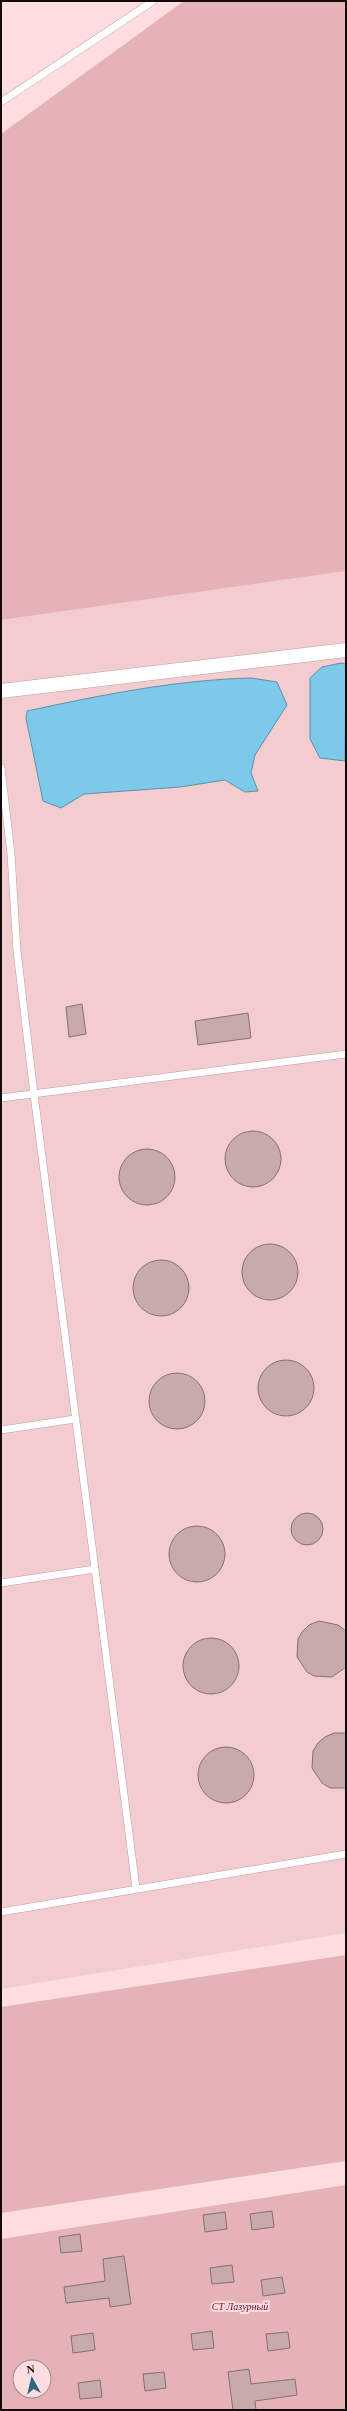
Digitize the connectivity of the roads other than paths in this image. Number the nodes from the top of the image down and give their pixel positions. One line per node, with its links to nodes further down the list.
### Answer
1 (153, 1): 2 (lane)
2 (1, 102)
3 (346, 650): 4 (street)
4 (1, 691)
5 (1, 768): 7 (lane)
6 (346, 1054): 7 (lane)
7 (34, 1094): 8 (lane); 9 (lane)
8 (1, 1098)
9 (76, 1419): 10 (lane); 11 (lane)
10 (1, 1430)
11 (95, 1569): 12 (lane); 14 (lane)
12 (1, 1583)
13 (346, 1854): 14 (lane)
14 (136, 1888): 15 (lane)
15 (1, 1912)

